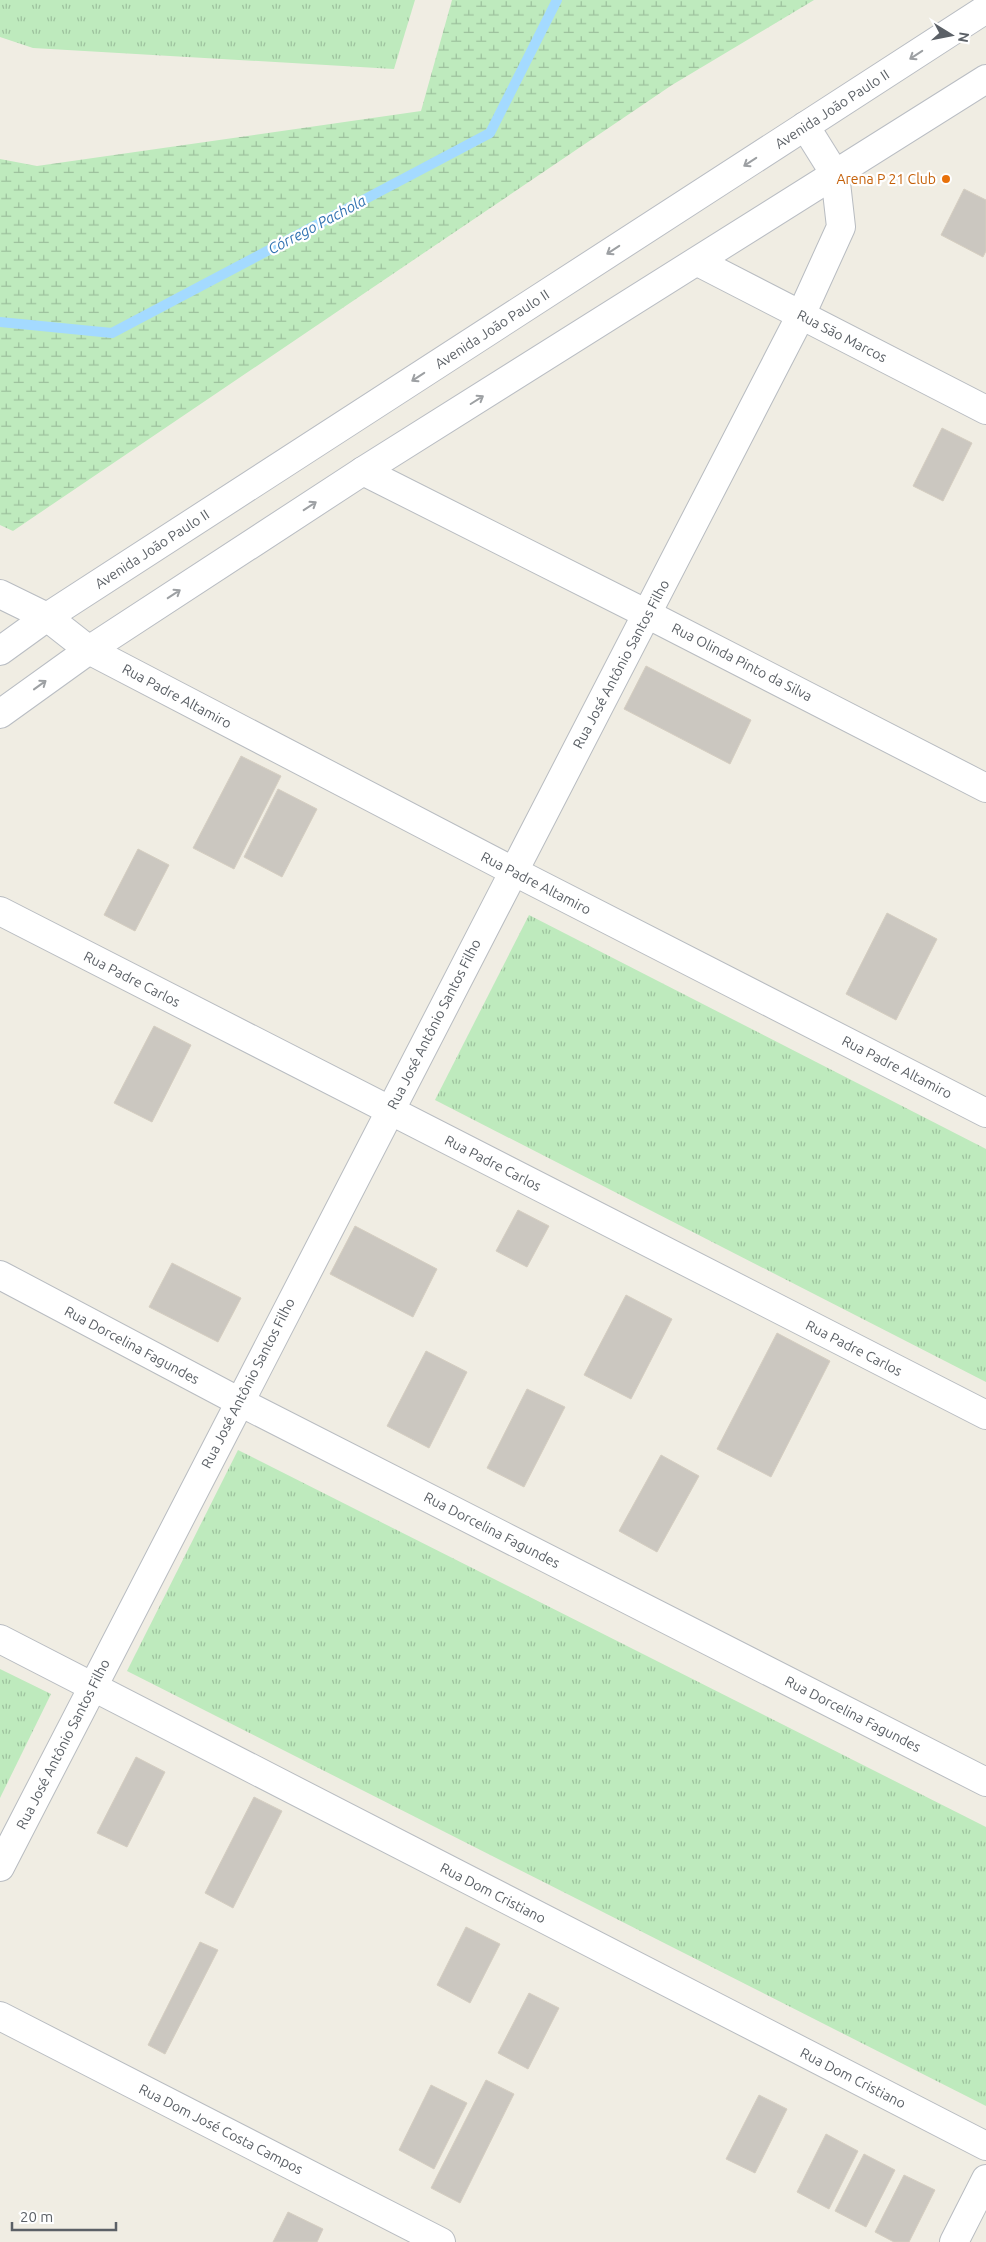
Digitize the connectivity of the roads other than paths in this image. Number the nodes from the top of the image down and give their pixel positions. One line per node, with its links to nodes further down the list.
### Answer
1 (986, 9): 3 (street, Avenida João Paulo II, one-way to 3)
2 (986, 79): 4 (street)
3 (805, 126): 4 (street); 11 (street, Avenida João Paulo II, one-way to 11)
4 (835, 174): 5 (street); 6 (street, Rua José Antônio Santos Filho)
5 (698, 262): 6 (street, Rua São Marcos); 8 (street, one-way to 5)
6 (801, 315): 7 (street, Rua São Marcos); 10 (street, Rua José Antônio Santos Filho)
7 (986, 410)
8 (363, 471): 10 (street, Rua Olinda Pinto da Silva); 12 (street, one-way to 8)
9 (0, 594): 11 (street)
10 (648, 614): 15 (street, Rua Olinda Pinto da Silva); 16 (street, Rua José Antônio Santos Filho)
11 (47, 617): 12 (street, Rua Padre Altamiro); 13 (street, Avenida João Paulo II)
12 (89, 650): 14 (street, one-way to 12); 16 (street, Rua Padre Altamiro)
13 (0, 651)
14 (0, 714)
15 (986, 788)
16 (512, 871): 18 (street, Rua José Antônio Santos Filho); 19 (street, Rua Padre Altamiro)
17 (0, 911): 18 (street, Rua Padre Carlos)
18 (389, 1110): 21 (street, Rua José Antônio Santos Filho); 22 (street, Rua Padre Carlos)
19 (986, 1113)
20 (0, 1275): 21 (street, Rua Dorcelina Fagundes)
21 (238, 1401): 24 (street, Rua José Antônio Santos Filho); 25 (street, Rua Dorcelina Fagundes)
22 (986, 1415)
23 (0, 1639): 24 (street, Rua Dom Cristiano)
24 (92, 1687): 26 (street, Rua José Antônio Santos Filho); 28 (street, Rua Dom Cristiano)
25 (986, 1782)
26 (0, 1867)
27 (0, 2016): 30 (street, Rua Dom José Costa Campos)
28 (986, 2146)
29 (986, 2179): 31 (street)
30 (441, 2242)
31 (954, 2242)

